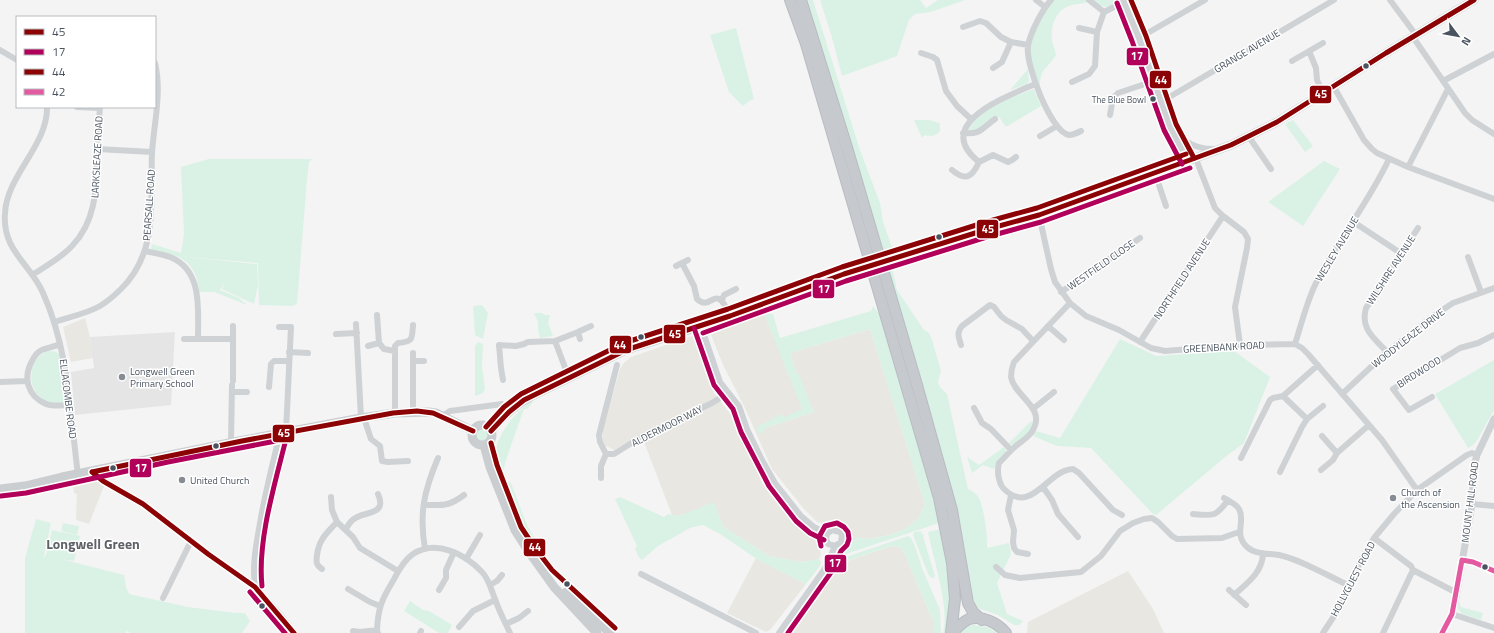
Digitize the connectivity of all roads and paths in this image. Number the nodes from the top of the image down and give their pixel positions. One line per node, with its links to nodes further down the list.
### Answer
1 (790, 0): 230 (highway)
2 (801, 0): 217 (highway)
3 (1036, 0): 11 (street)
4 (1051, 0): 11 (street)
5 (1089, 0): 12 (street)
6 (1205, 0): 17 (street)
7 (1334, 0): 38 (street, GRANGE AVENUE)
8 (1390, 0): 16 (street)
9 (1474, 0): 16 (main road)
10 (1124, 1): 12 (street); 17 (street)
11 (1045, 7): 20 (street)
12 (1104, 12): 15 (street)
13 (963, 27): 18 (street)
14 (1079, 28): 15 (street)
15 (1096, 32): 31 (street)
16 (1414, 36): 30 (street); 33 (main road)
17 (1139, 38): 29 (street)
18 (1011, 42): 20 (street); 27 (street)
19 (1323, 43): 22 (street)
20 (1028, 45): 32 (street)
21 (0, 50): 25 (street)
22 (1309, 51): 26 (street); 37 (street)
23 (921, 52): 35 (street)
24 (1494, 54): 30 (street)
25 (16, 59)
26 (1292, 61)
27 (993, 68)
28 (156, 70): 39 (street, PEARSALL ROAD)
29 (1154, 81): 38 (street); 43 (street)
30 (1443, 81): 34 (street)
31 (1072, 82)
32 (1035, 84): 44 (street); 46 (street)
33 (1334, 87): 37 (main road); 57 (street)
34 (1448, 89): 50 (street); 60 (street)
35 (946, 91): 36 (street); 44 (street)
36 (938, 93)
37 (1323, 93): 52 (main road)
38 (1161, 102): 47 (street)
39 (156, 107)
40 (47, 108): 66 (street, ELLACOMBE ROAD)
41 (100, 108): 54 (street, LARKSLEAZE ROAD)
42 (156, 108): 55 (street, PEARSALL ROAD)
43 (1110, 115)
44 (971, 119): 49 (street)
45 (995, 119): 49 (street)
46 (1057, 126): 48 (street); 51 (street)
47 (1170, 127): 53 (street); 58 (street)
48 (1080, 131)
49 (963, 133): 59 (street)
50 (1494, 134)
51 (1040, 136)
52 (1250, 136): 53 (main road); 61 (street)
53 (1224, 148): 58 (main road)
54 (97, 149): 55 (street); 76 (street, LARKSLEAZE ROAD)
55 (152, 152): 72 (street, PEARSALL ROAD)
56 (1016, 157): 59 (street)
57 (1389, 159): 60 (street); 69 (street, WESLEY AVENUE)
58 (1192, 160): 63 (main road); 68 (street)
59 (979, 162): 62 (street)
60 (1408, 167): 64 (street)
61 (1271, 169)
62 (952, 170)
63 (1156, 173): 65 (street); 67 (main road)
64 (1494, 199)
65 (1166, 206)
66 (2, 213): 76 (street, ELLACOMBE ROAD)
67 (1039, 214): 79 (street, GREENBANK ROAD); 84 (main road, bridge)
68 (1223, 216): 104 (street, NORTHFIELD AVENUE); 109 (street)
69 (1352, 222): 73 (street); 107 (street, WESLEY AVENUE)
70 (1418, 228): 73 (street, WILSHIRE AVENUE)
71 (1140, 238): 79 (street, WESTFIELD CLOSE)
72 (146, 251): 85 (street, PEARSALL ROAD); 98 (street)
73 (1402, 254): 113 (street, WILSHIRE AVENUE)
74 (1468, 257): 80 (street)
75 (682, 263): 81 (street)
76 (32, 275): 85 (street, ELLACOMBE ROAD)
77 (1494, 288): 80 (street, WOODYLEAZE DRIVE)
78 (736, 289): 81 (street)
79 (1061, 292): 82 (street, GREENBANK ROAD)
80 (1481, 292): 113 (street, WOODYLEAZE DRIVE)
81 (722, 300): 84 (street)
82 (1070, 303): 91 (street); 104 (street, GREENBANK ROAD)
83 (377, 315): 105 (street)
84 (730, 316): 90 (main road)
85 (54, 322): 106 (street, ELLACOMBE ROAD)
86 (356, 324): 94 (street)
87 (413, 325): 111 (street)
88 (233, 326): 99 (street)
89 (591, 326): 93 (street)
90 (701, 326): 123 (main road); 131 (street)
91 (1048, 326): 101 (street); 103 (street)
92 (279, 327): 112 (street)
93 (578, 332): 100 (street); 102 (street)
94 (357, 333): 95 (street); 143 (street)
95 (336, 334)
96 (1494, 335): 134 (street, BIRDWOOD)
97 (184, 339): 98 (street)
98 (198, 339): 99 (street)
99 (233, 339): 122 (street)
100 (580, 339)
101 (1064, 340)
102 (555, 341): 123 (street); 124 (street)
103 (1033, 341): 108 (street); 138 (street)
104 (1140, 342): 109 (street, GREENBANK ROAD)
105 (378, 343): 110 (street); 111 (street)
106 (60, 344): 125 (street); 136 (street, ELLACOMBE ROAD)
107 (1295, 344): 109 (street, GREENBANK ROAD); 120 (street)
108 (961, 345)
109 (1240, 345)
110 (368, 346)
111 (395, 351): 141 (street)
112 (289, 352): 114 (street); 118 (street)
113 (1387, 352): 132 (street, WOODYLEAZE DRIVE)
114 (308, 353)
115 (413, 353): 116 (street)
116 (413, 361): 117 (street); 139 (street)
117 (424, 361)
118 (289, 362): 128 (street); 149 (street)
119 (617, 365): 155 (street)
120 (1318, 366): 132 (street); 133 (street)
121 (225, 369): 122 (street)
122 (233, 369): 127 (street)
123 (569, 378): 148 (main road)
124 (503, 380)
125 (26, 381): 126 (street); 136 (street)
126 (0, 382)
127 (232, 386): 129 (street); 151 (street)
128 (269, 387)
129 (247, 392)
130 (1054, 392): 138 (street)
131 (728, 393): 155 (street, ALDERMOOR WAY); 182 (street)
132 (1342, 394): 146 (street)
133 (1283, 396): 144 (street); 158 (street)
134 (1432, 398)
135 (502, 404): 142 (street)
136 (70, 405): 164 (street, ELLACOMBE ROAD)
137 (1323, 406): 144 (street)
138 (1034, 408): 153 (street)
139 (413, 412): 141 (main road); 142 (main road)
140 (974, 412): 153 (street)
141 (395, 413): 143 (main road)
142 (442, 416): 147 (main road)
143 (362, 418): 149 (main road); 159 (street)
144 (1307, 419): 163 (street)
145 (1494, 419): 156 (street, MOUNT HILL ROAD)
146 (1369, 425): 154 (street); 169 (street)
147 (473, 431): 148 (main road); 152 (main road)
148 (491, 431): 152 (main road)
149 (283, 432): 151 (main road); 204 (street)
150 (1322, 436): 154 (street)
151 (231, 442): 160 (main road)
152 (484, 445): 201 (main road)
153 (1011, 450): 172 (street)
154 (1337, 453): 161 (street)
155 (606, 454): 165 (street)
156 (1477, 454): 169 (street, HOLLYGUEST ROAD); 174 (street, MOUNT HILL ROAD)
157 (438, 458): 175 (street)
158 (1241, 458)
159 (408, 461)
160 (105, 469): 162 (main road); 166 (street)
161 (1321, 470)
162 (92, 472): 164 (main road); 166 (street)
163 (1280, 472)
164 (78, 475): 168 (main road)
165 (601, 478)
166 (108, 484): 186 (street)
167 (1043, 488): 172 (street); 178 (street); 184 (street)
168 (0, 489)
169 (1418, 490): 185 (street, HOLLYGUEST ROAD)
170 (378, 494): 180 (street)
171 (464, 495): 175 (street)
172 (1011, 495): 190 (street)
173 (331, 497): 179 (street)
174 (1472, 504): 176 (street); 193 (street, MOUNT HILL ROAD)
175 (424, 505): 188 (street)
176 (1494, 506)
177 (1193, 514): 181 (street)
178 (1122, 515)
179 (337, 522): 180 (street); 195 (street)
180 (346, 529): 197 (street)
181 (1239, 532): 191 (street); 194 (street)
182 (827, 534): 187 (street); 187 (street)
183 (480, 535): 192 (street)
184 (1078, 537)
185 (1374, 538): 196 (street); 203 (street, HOLLYGUEST ROAD)
186 (191, 541): 204 (street); 210 (street)
187 (835, 546): 229 (street)
188 (425, 549): 189 (street); 197 (street)
189 (454, 552): 192 (street); 206 (street)
190 (1028, 554)
191 (1263, 554): 203 (street); 209 (street)
192 (466, 559): 202 (street)
193 (1462, 560): 198 (street); 208 (street, MOUNT HILL ROAD)
194 (996, 567)
195 (322, 569)
196 (1413, 570): 208 (street); 233 (street)
197 (398, 571): 214 (street)
198 (1494, 571)
199 (641, 574): 228 (street)
200 (502, 575): 202 (street)
201 (547, 575): 211 (main road); 225 (main road)
202 (490, 585): 212 (street)
203 (1350, 586): 232 (street, HOLLYGUEST ROAD)
204 (255, 587): 223 (street)
205 (348, 589): 214 (street)
206 (439, 590)
207 (1229, 590): 209 (street)
208 (1457, 593): 216 (street, MOUNT HILL ROAD)
209 (1234, 595): 213 (street)
210 (163, 598)
211 (574, 599): 226 (main road); 227 (main road)
212 (495, 600): 218 (street); 219 (street)
213 (1246, 605)
214 (380, 606): 222 (street)
215 (528, 610): 218 (street)
216 (1452, 614): 220 (street); 234 (street, MOUNT HILL ROAD)
217 (982, 620): 230 (highway); 231 (highway)
218 (506, 624): 224 (street)
219 (459, 627)
220 (1494, 628)
221 (353, 631): 222 (street)
222 (377, 631)
223 (294, 633)
224 (510, 633)
225 (597, 633)
226 (603, 633)
227 (610, 633)
228 (756, 633)
229 (779, 633)
230 (952, 633)
231 (1006, 633)
232 (1323, 633)
233 (1383, 633)
234 (1442, 633)

